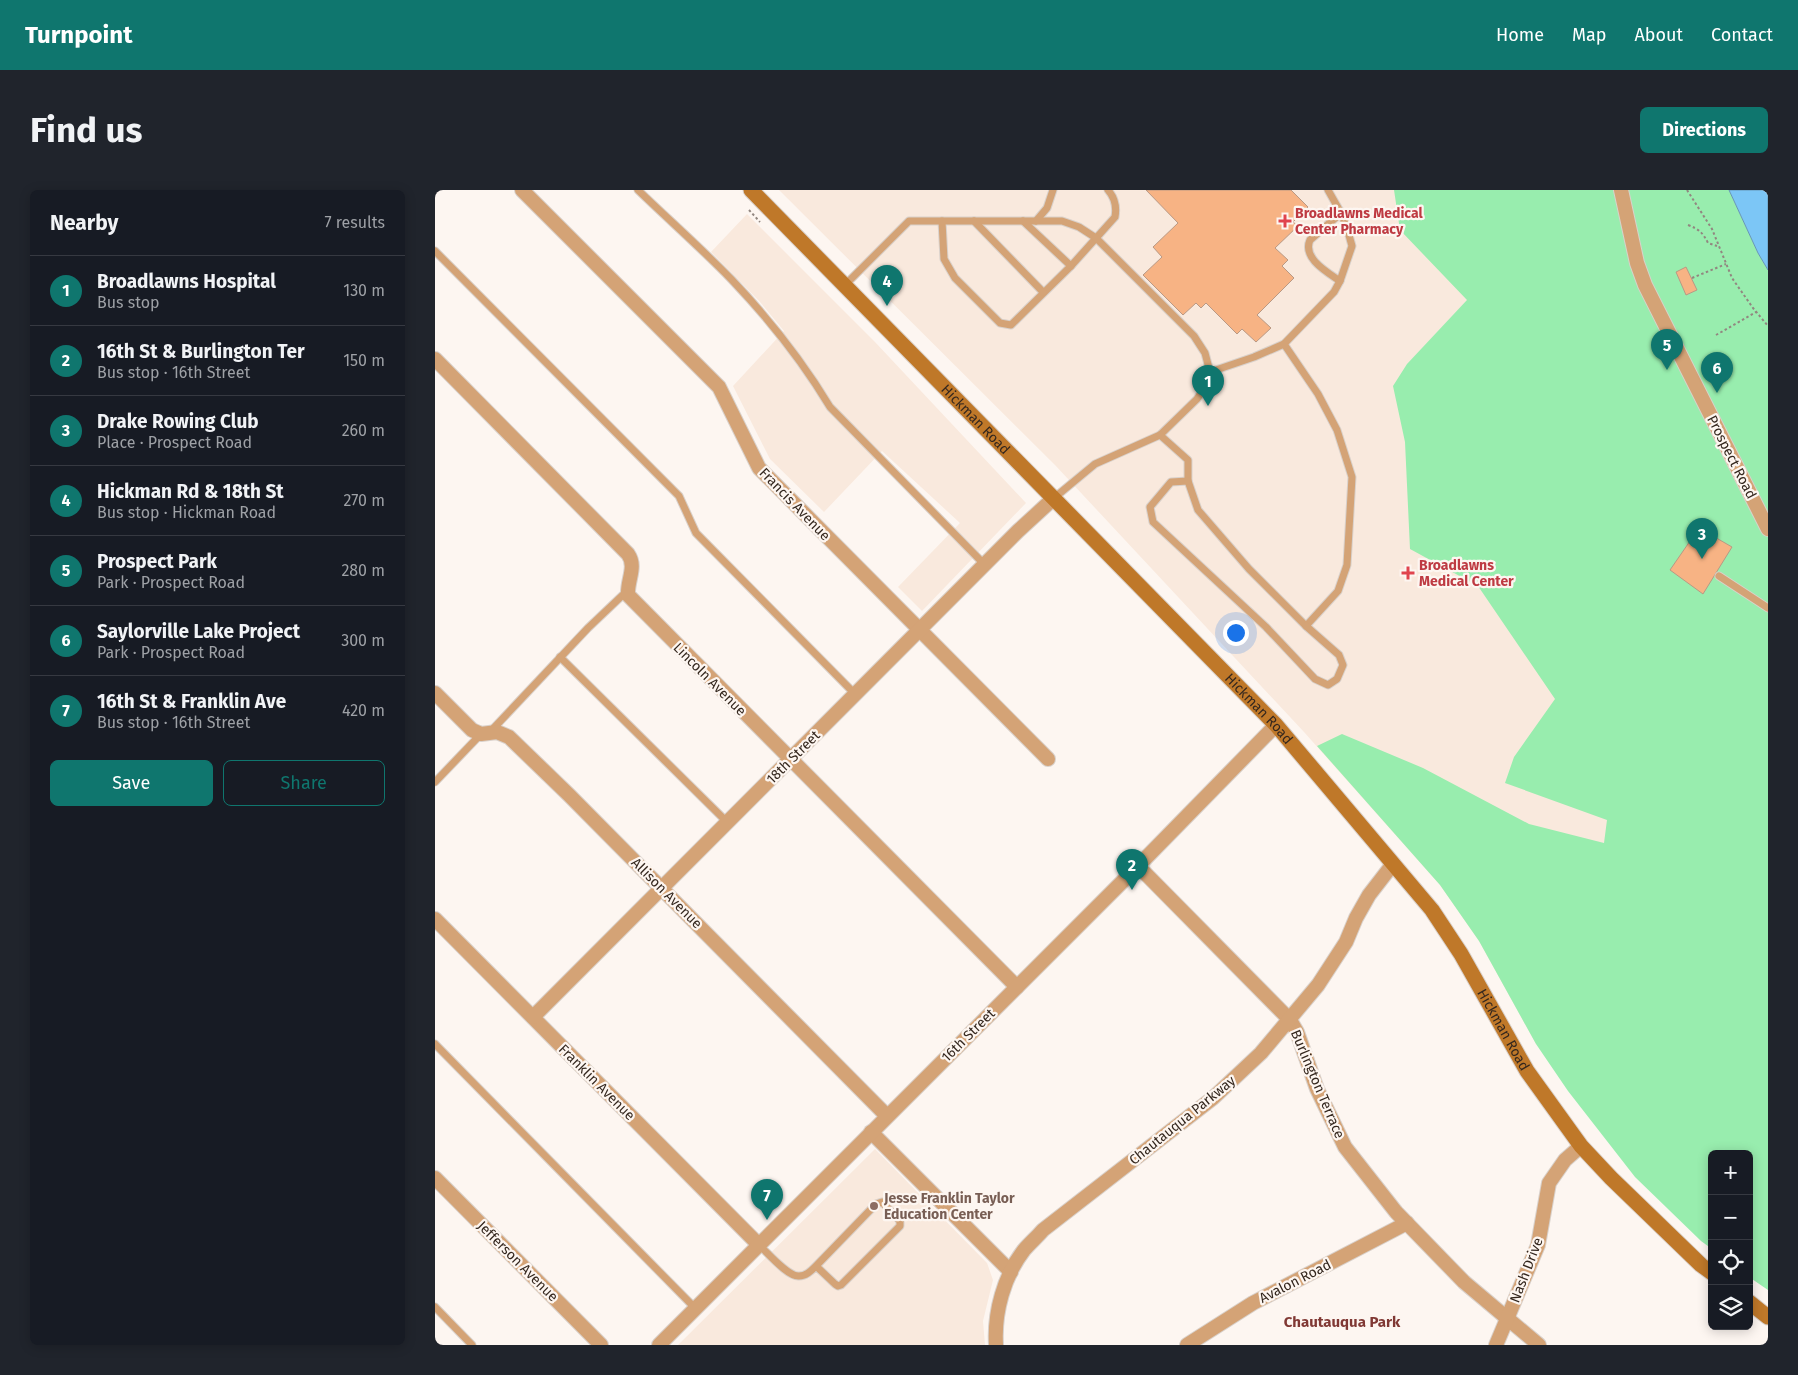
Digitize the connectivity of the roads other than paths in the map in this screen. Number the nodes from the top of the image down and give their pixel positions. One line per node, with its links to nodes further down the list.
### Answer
1 (523, 190): 31 (street, Francis Avenue)
2 (637, 190): 26 (lane)
3 (751, 190): 17 (main road, Hickman Road)
4 (1053, 190): 12 (lane)
5 (1107, 190): 13 (lane)
6 (1328, 190): 8 (lane)
7 (1621, 190): 25 (street, Prospect Road)
8 (1341, 213): 16 (lane); 16 (lane)
9 (943, 221): 10 (lane); 17 (lane); 18 (lane)
10 (974, 221): 11 (lane); 18 (lane)
11 (1023, 221): 12 (lane); 15 (lane)
12 (1036, 221): 13 (lane)
13 (1096, 238): 15 (lane); 21 (lane)
14 (435, 251): 34 (lane)
15 (1071, 266): 18 (lane)
16 (1340, 282): 19 (lane)
17 (845, 285): 24 (main road, Hickman Road)
18 (1043, 292)
19 (1284, 344): 21 (lane); 30 (lane)
20 (435, 359): 28 (street)
21 (1210, 372): 22 (lane)
22 (1160, 435): 23 (lane); 24 (lane)
23 (1188, 481): 30 (lane); 30 (lane)
24 (1054, 498): 26 (street, 18th Street); 35 (main road, Hickman Road)
25 (1768, 529)
26 (984, 564): 31 (street, 18th Street)
27 (1719, 576): 29 (lane)
28 (627, 591): 32 (lane); 37 (street, Lincoln Avenue)
29 (1768, 608)
30 (1306, 626)
31 (919, 630): 34 (street, 18th Street); 38 (street, Francis Avenue)
32 (560, 657): 36 (lane); 40 (lane)
33 (435, 693): 36 (street, Allison Avenue)
34 (855, 694): 37 (street, 18th Street)
35 (1276, 725): 41 (main road, Hickman Road); 42 (street, 16th Street)
36 (485, 733): 39 (lane); 43 (street, Allison Avenue)
37 (790, 759): 40 (street, 18th Street); 45 (street, Lincoln Avenue)
38 (1048, 759)
39 (435, 782)
40 (727, 822): 43 (street, 18th Street)
41 (1393, 864): 47 (street, Chautauqua Parkway); 51 (main road, Hickman Road)
42 (1138, 866): 45 (street, 16th Street); 47 (street, Burlington Terrace)
43 (661, 888): 46 (street, 18th Street); 49 (street, Allison Avenue)
44 (435, 919): 46 (street, Franklin Avenue)
45 (1017, 987): 49 (street, 16th Street)
46 (533, 1017): 54 (street, Franklin Avenue)
47 (1290, 1020): 53 (street, Burlington Terrace); 57 (street, Chautauqua Parkway)
48 (435, 1044): 60 (lane)
49 (887, 1116): 50 (street, 16th Street)
50 (871, 1132): 54 (street, 16th Street); 57 (street)
51 (1581, 1146): 56 (main road, Hickman Road); 62 (street, Nash Drive)
52 (435, 1178): 64 (street, Jefferson Avenue)
53 (1407, 1224): 62 (street, Burlington Terrace); 67 (street, Avalon Road)
54 (759, 1244): 55 (lane); 60 (street, 16th Street)
55 (816, 1266): 55 (lane)
56 (1708, 1270)
57 (1011, 1272): 66 (street, Chautauqua Parkway)
58 (1753, 1305): 61 (main road)
59 (435, 1307): 63 (lane)
60 (695, 1308): 65 (street, 16th Street)
61 (1768, 1317)
62 (1507, 1320): 68 (street, Nash Drive); 69 (street, Burlington Terrace)
63 (472, 1345)
64 (601, 1345)
65 (659, 1345)
66 (996, 1345)
67 (1187, 1345)
68 (1496, 1345)
69 (1539, 1345)

